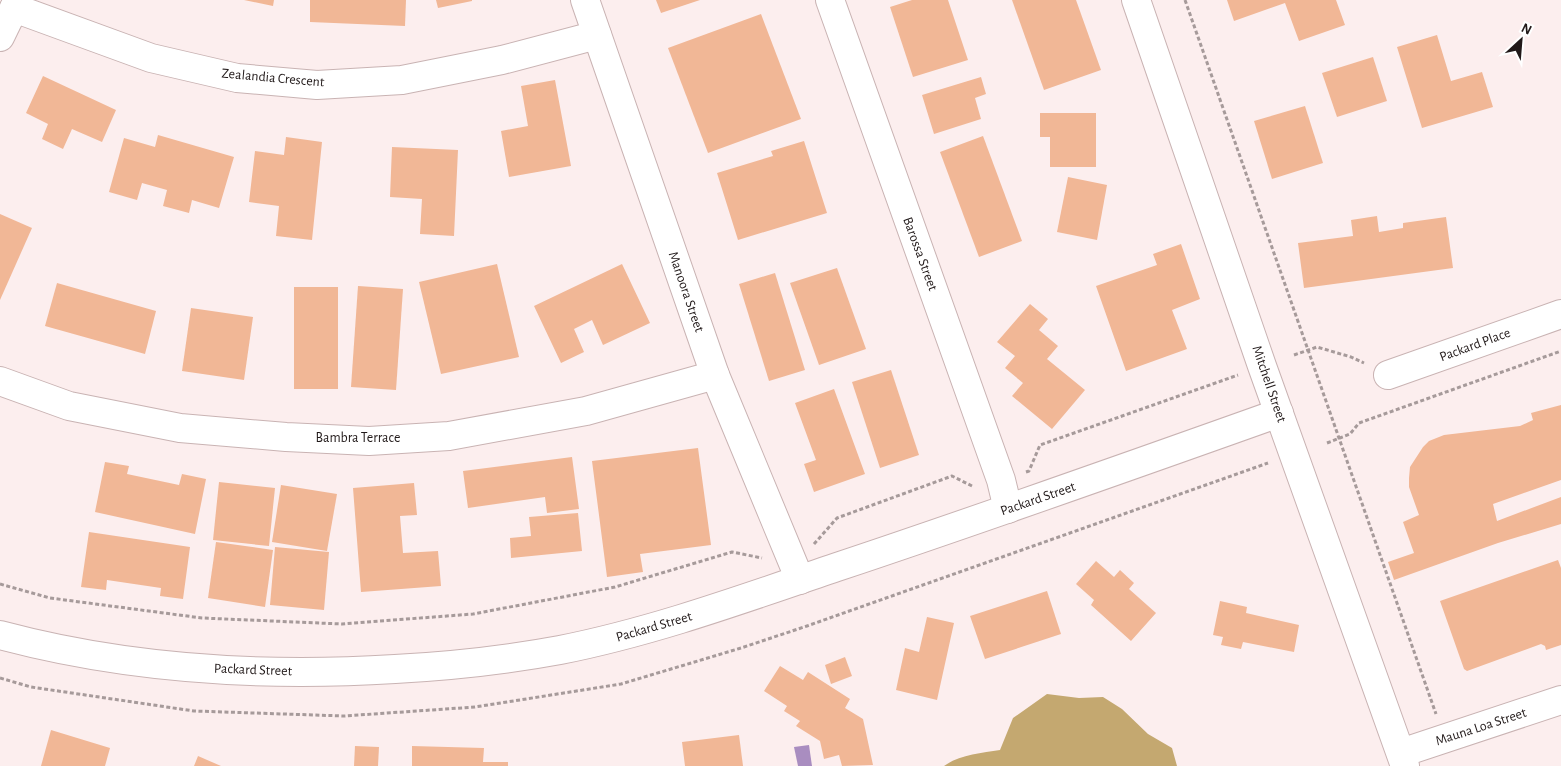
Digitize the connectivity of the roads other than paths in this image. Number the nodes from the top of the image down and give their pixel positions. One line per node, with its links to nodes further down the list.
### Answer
1 (584, 0): 5 (street, Manoora Street)
2 (830, 0): 12 (street, Barossa Street)
3 (1136, 0): 11 (street, Mitchell Street)
4 (16, 4): 5 (street, Zealandia Crescent); 6 (street)
5 (597, 35): 8 (street, Manoora Street)
6 (0, 37)
7 (1561, 314): 9 (street, Packard Place)
8 (715, 375): 10 (street, Bambra Terrace); 13 (street, Manoora Street)
9 (1388, 376)
10 (0, 382)
11 (1279, 413): 12 (street, Packard Street); 16 (street, Mitchell Street)
12 (1008, 509): 13 (street, Packard Street)
13 (800, 580): 14 (street, Packard Street)
14 (0, 636)
15 (1561, 700): 16 (street, Mauna Loa Street)
16 (1403, 760)

